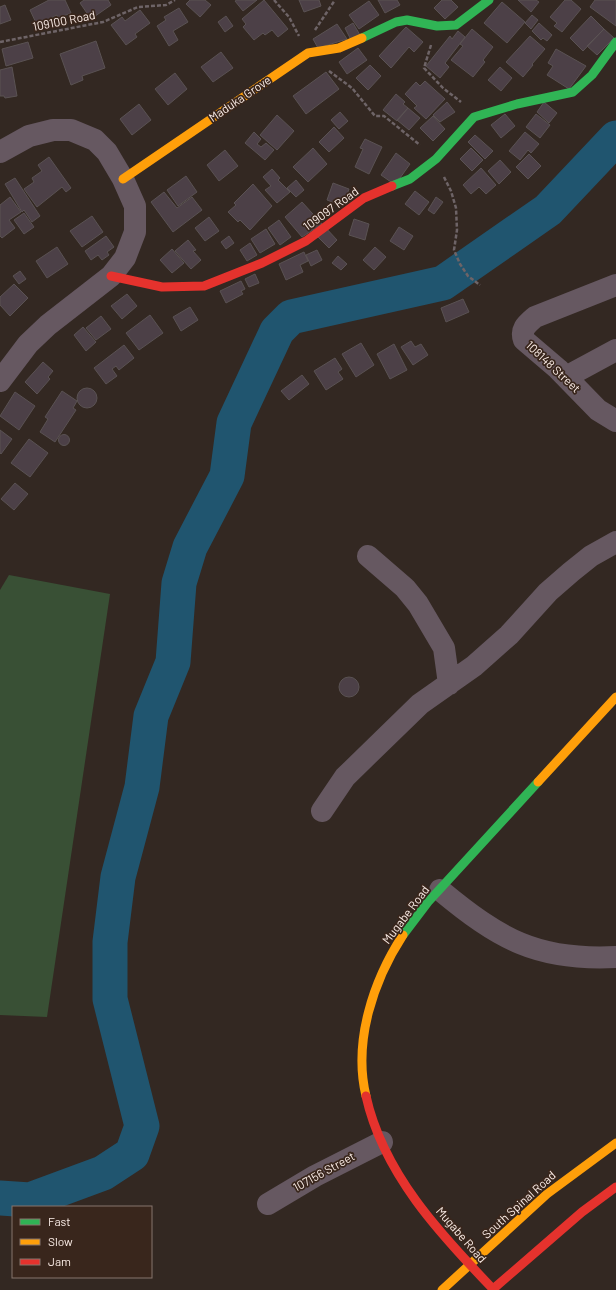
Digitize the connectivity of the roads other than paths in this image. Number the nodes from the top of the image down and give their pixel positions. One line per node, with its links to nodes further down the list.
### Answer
1 (489, 0): 4 (street, Maduka Grove)
2 (616, 42): 5 (street, 109097 Road)
3 (0, 152): 4 (street)
4 (123, 179): 5 (street)
5 (112, 276): 9 (street)
6 (616, 285): 8 (street, 108148 Street)
7 (616, 350): 8 (street)
8 (566, 376): 10 (street, 108148 Street)
9 (0, 381)
10 (616, 420)
11 (616, 542): 13 (street)
12 (368, 556): 13 (street)
13 (449, 684): 15 (street)
14 (616, 697): 16 (street, Mugabe Road)
15 (322, 811)
16 (440, 890): 17 (street); 18 (street, Mugabe Road)
17 (616, 958)
18 (382, 1142): 21 (street, 107156 Street); 22 (street, Mugabe Road)
19 (616, 1143): 22 (street, South Spinal Road)
20 (616, 1187): 23 (street)
21 (268, 1204)
22 (470, 1265): 23 (street, Mugabe Road); 24 (street, South Spinal Road)
23 (493, 1289)
24 (442, 1290)

